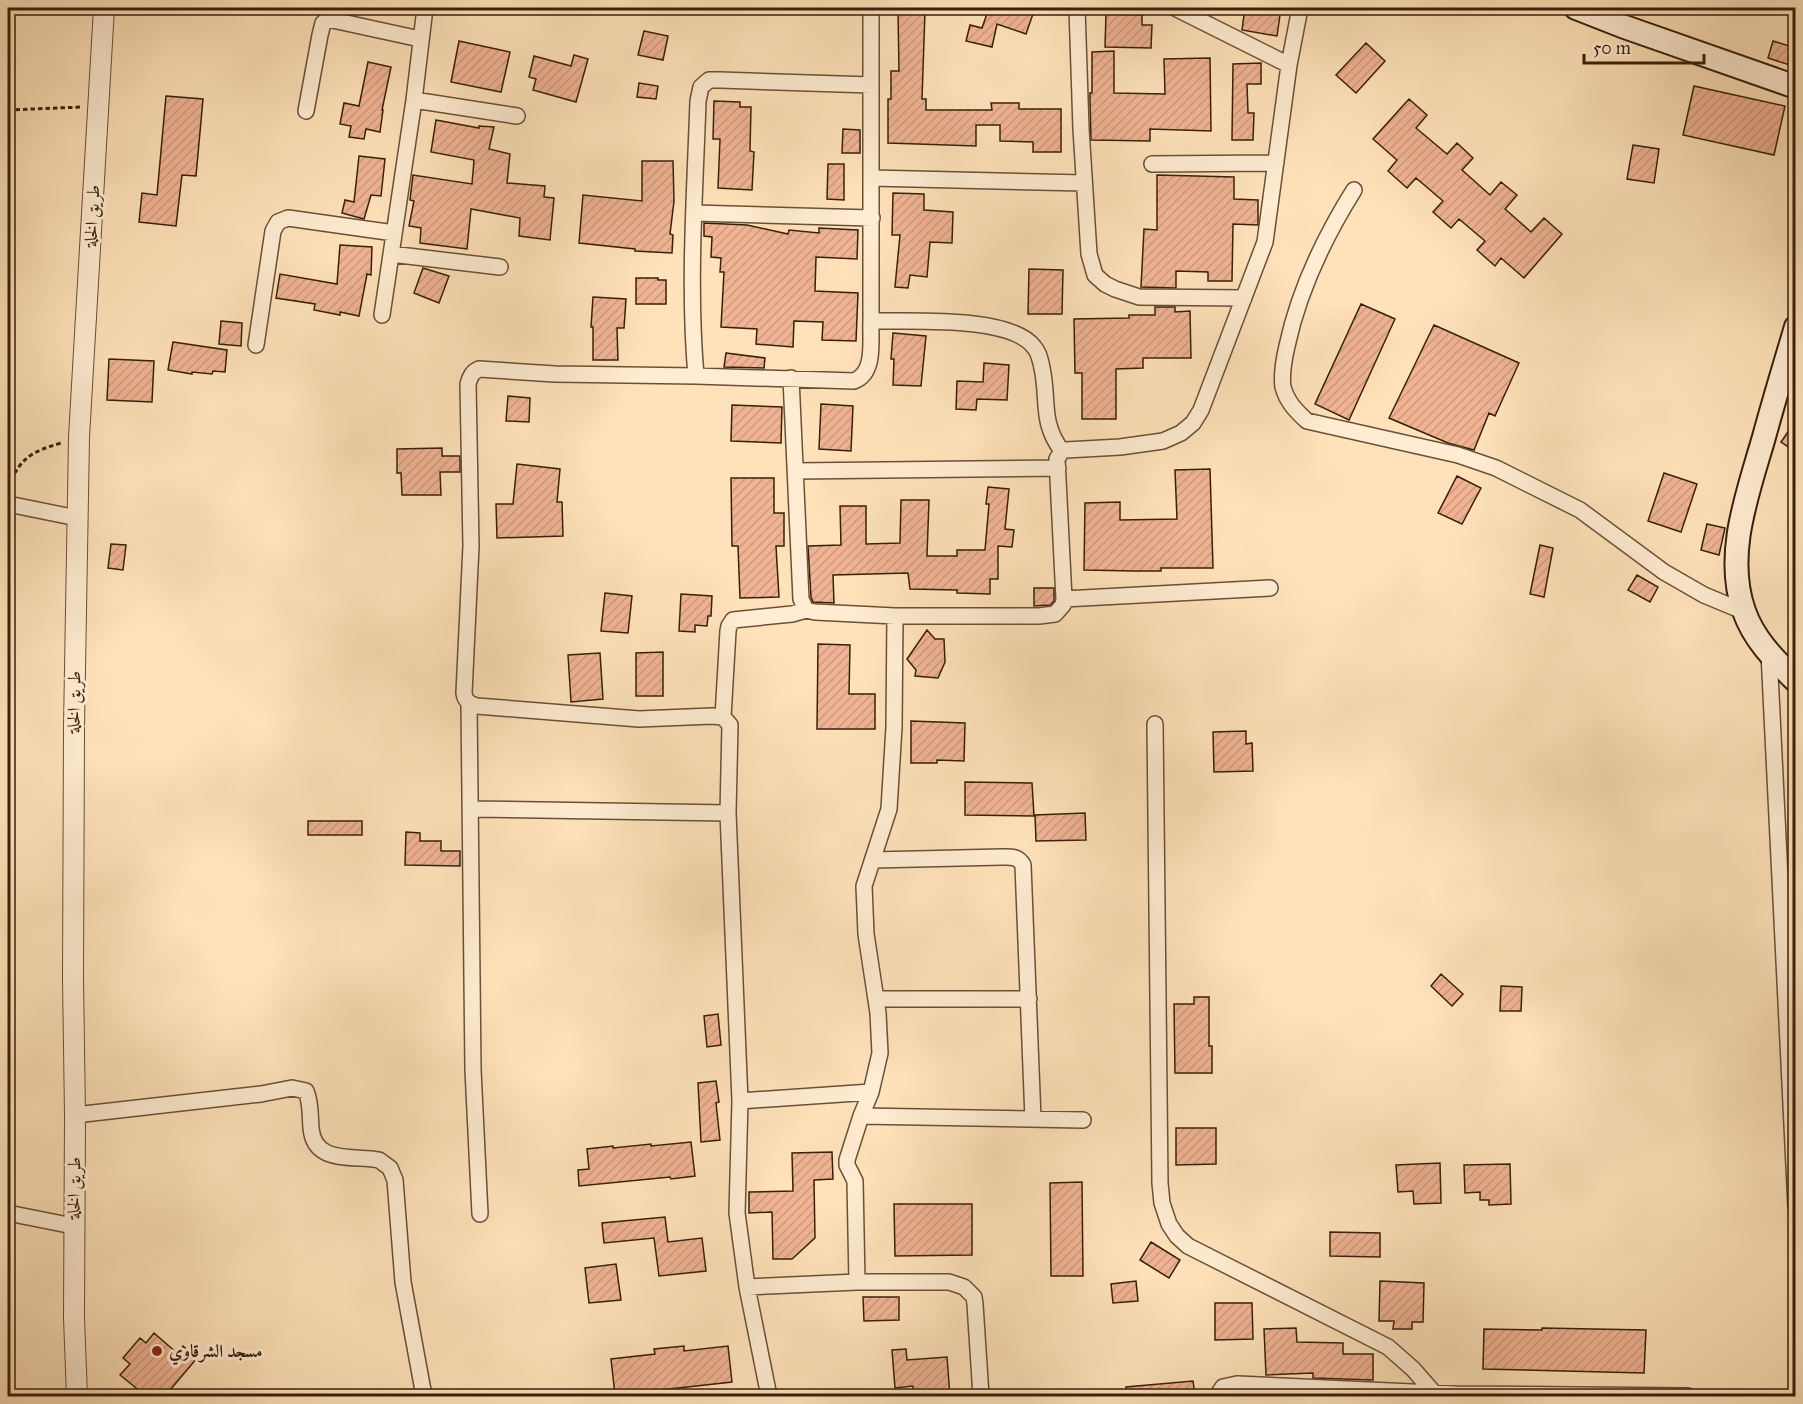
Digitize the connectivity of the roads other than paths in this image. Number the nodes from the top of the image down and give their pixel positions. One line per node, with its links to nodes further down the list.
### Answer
1 (104, 8): 37 (street, طريق الخلة)
2 (425, 8): 8 (street)
3 (872, 8): 10 (street)
4 (1077, 8): 18 (street)
5 (1175, 8): 9 (street)
6 (1300, 8): 9 (street)
7 (1575, 8): 11 (main road)
8 (420, 39): 12 (street); 13 (street)
9 (1289, 64): 15 (street)
10 (871, 85): 17 (street); 20 (street)
11 (1796, 87)
12 (414, 100): 14 (street); 22 (street)
13 (306, 111)
14 (517, 116)
15 (1276, 163): 16 (street); 25 (street)
16 (1152, 164)
17 (872, 178): 18 (street); 21 (street)
18 (1084, 183): 25 (street)
19 (1354, 190): 41 (street)
20 (695, 213): 21 (street); 30 (street)
21 (872, 218): 27 (street)
22 (394, 233): 23 (street); 29 (street)
23 (391, 254): 24 (street); 26 (street)
24 (500, 267)
25 (1244, 298): 33 (street)
26 (382, 315)
27 (871, 321): 31 (street); 33 (street)
28 (1796, 327): 32 (main road)
29 (256, 345)
30 (696, 376): 31 (street); 45 (street)
31 (791, 378): 35 (street)
32 (1789, 378): 41 (main road)
33 (1062, 451): 34 (street)
34 (1058, 468): 35 (street); 39 (street)
35 (796, 471): 40 (street)
36 (8, 504): 37 (street)
37 (78, 518): 57 (street, طريق الخلة)
38 (1270, 588): 39 (street)
39 (1064, 598): 42 (street)
40 (806, 610): 42 (street); 46 (street)
41 (1744, 612): 43 (main road)
42 (895, 616): 50 (street)
43 (1768, 653): 44 (main road); 51 (street)
44 (1796, 681)
45 (469, 704): 46 (street); 48 (street)
46 (723, 717): 49 (street)
47 (1155, 724): 67 (street)
48 (470, 809): 49 (street); 63 (street)
49 (728, 813): 56 (street)
50 (873, 860): 53 (street); 54 (street)
51 (1784, 951): 52 (street); 61 (street)
52 (1796, 966)
53 (876, 999): 54 (street); 55 (street)
54 (1029, 999): 59 (street)
55 (871, 1092): 56 (street); 58 (street)
56 (740, 1101): 66 (street)
57 (75, 1115): 64 (street, طريق الخلة); 69 (street)
58 (861, 1116): 59 (street); 65 (street)
59 (1034, 1119): 60 (street)
60 (1083, 1120)
61 (1796, 1207)
62 (8, 1213): 64 (street)
63 (480, 1214)
64 (73, 1226): 68 (street, طريق الخلة)
65 (857, 1282): 66 (street); 71 (street)
66 (747, 1287): 70 (street)
67 (1434, 1395): 72 (street); 73 (street)
68 (77, 1396)
69 (424, 1396)
70 (769, 1396)
71 (981, 1396)
72 (1217, 1396)
73 (1627, 1396): 74 (street)
74 (1688, 1396)

